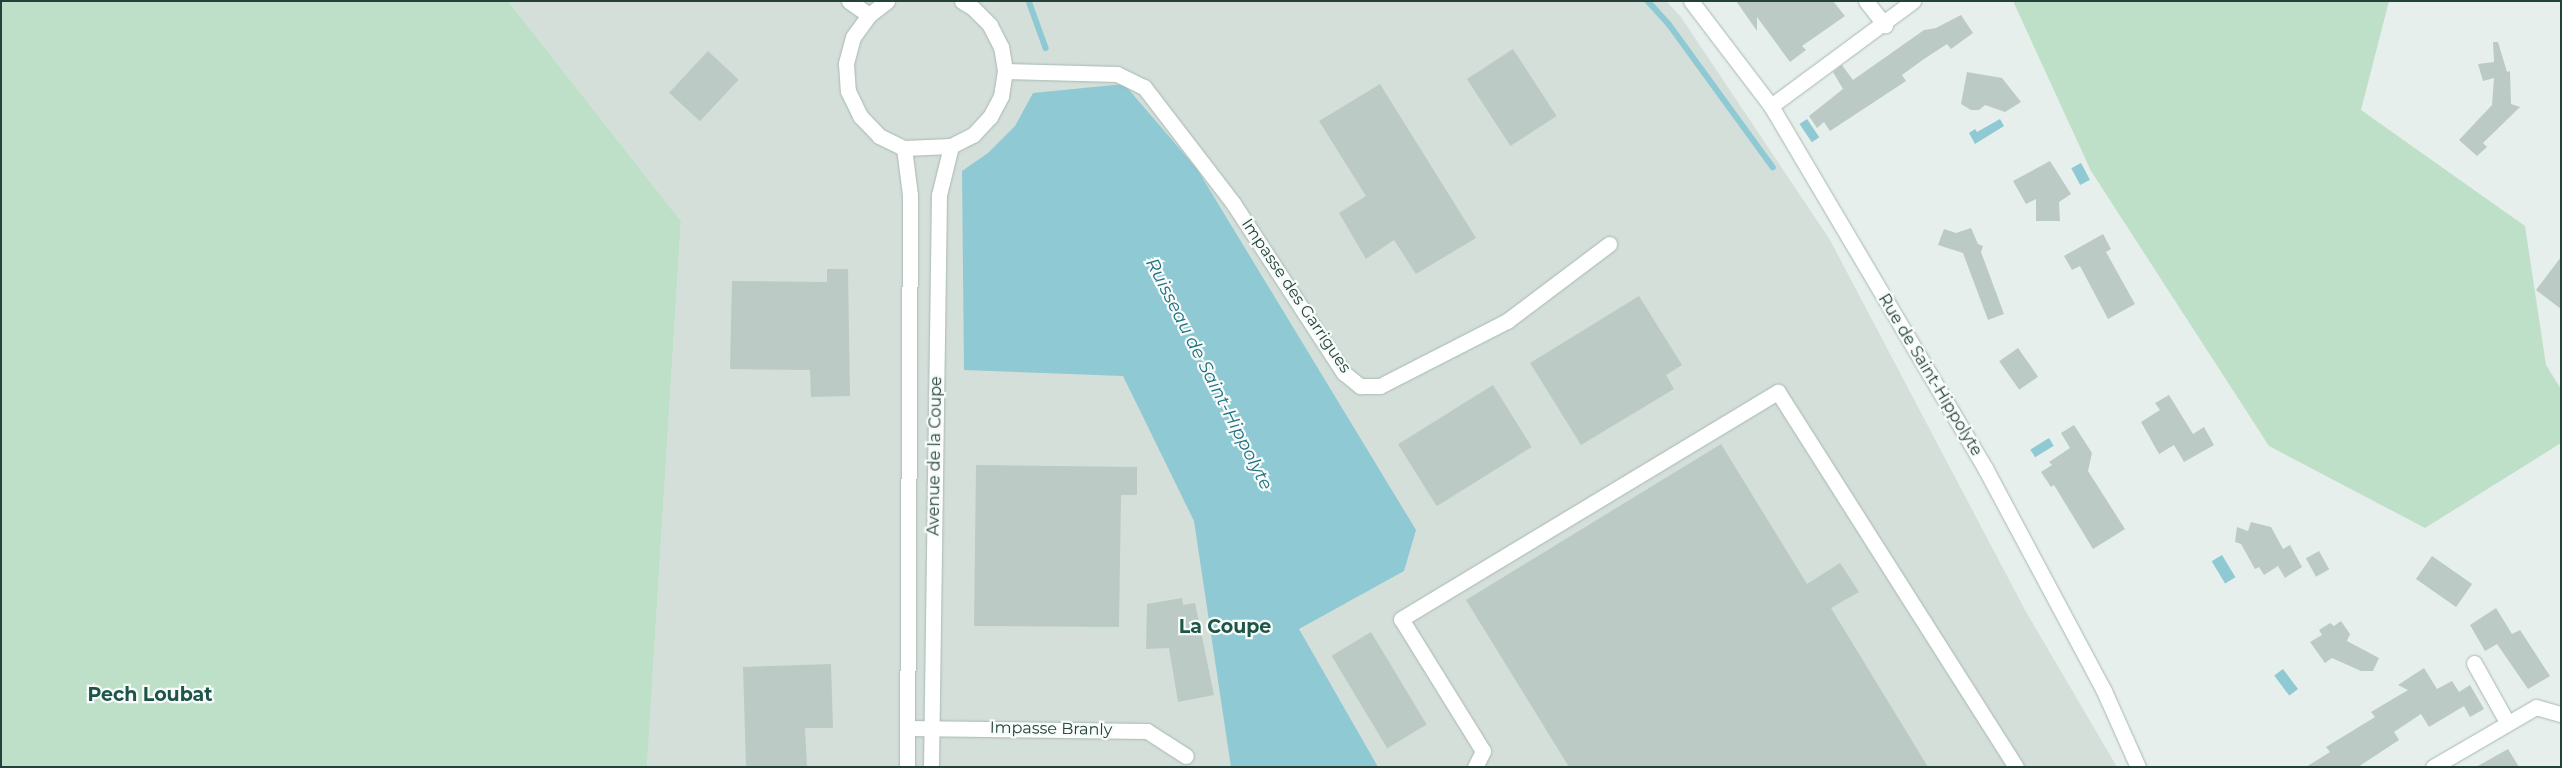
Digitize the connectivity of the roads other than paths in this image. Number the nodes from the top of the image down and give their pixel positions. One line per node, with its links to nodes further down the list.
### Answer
1 (849, 1): 7 (street)
2 (887, 1): 7 (street)
3 (1691, 1): 10 (street, Rue de Saint-Hippolyte)
4 (1866, 1): 8 (street)
5 (1912, 1): 8 (street)
6 (971, 3): 9 (street)
7 (869, 15): 12 (street)
8 (1885, 25): 10 (street)
9 (1005, 71): 11 (street); 13 (street, Impasse des Garrigues)
10 (1771, 106): 25 (street, Rue de Saint-Hippolyte)
11 (951, 146): 12 (street); 17 (street, Avenue de la Coupe)
12 (904, 148): 18 (street, Avenue de la Coupe)
13 (1608, 244)
14 (2474, 663): 16 (street)
15 (2561, 714): 16 (street)
16 (2507, 722): 20 (street)
17 (932, 727): 18 (street, Impasse Branly); 19 (street, Impasse Branly); 22 (street, Avenue de la Coupe)
18 (907, 728): 21 (street, Avenue de la Coupe)
19 (1186, 756)
20 (2455, 762): 26 (street)
21 (907, 767)
22 (932, 767)
23 (1475, 767): 24 (street)
24 (2016, 767)
25 (2138, 767)
26 (2433, 767)

